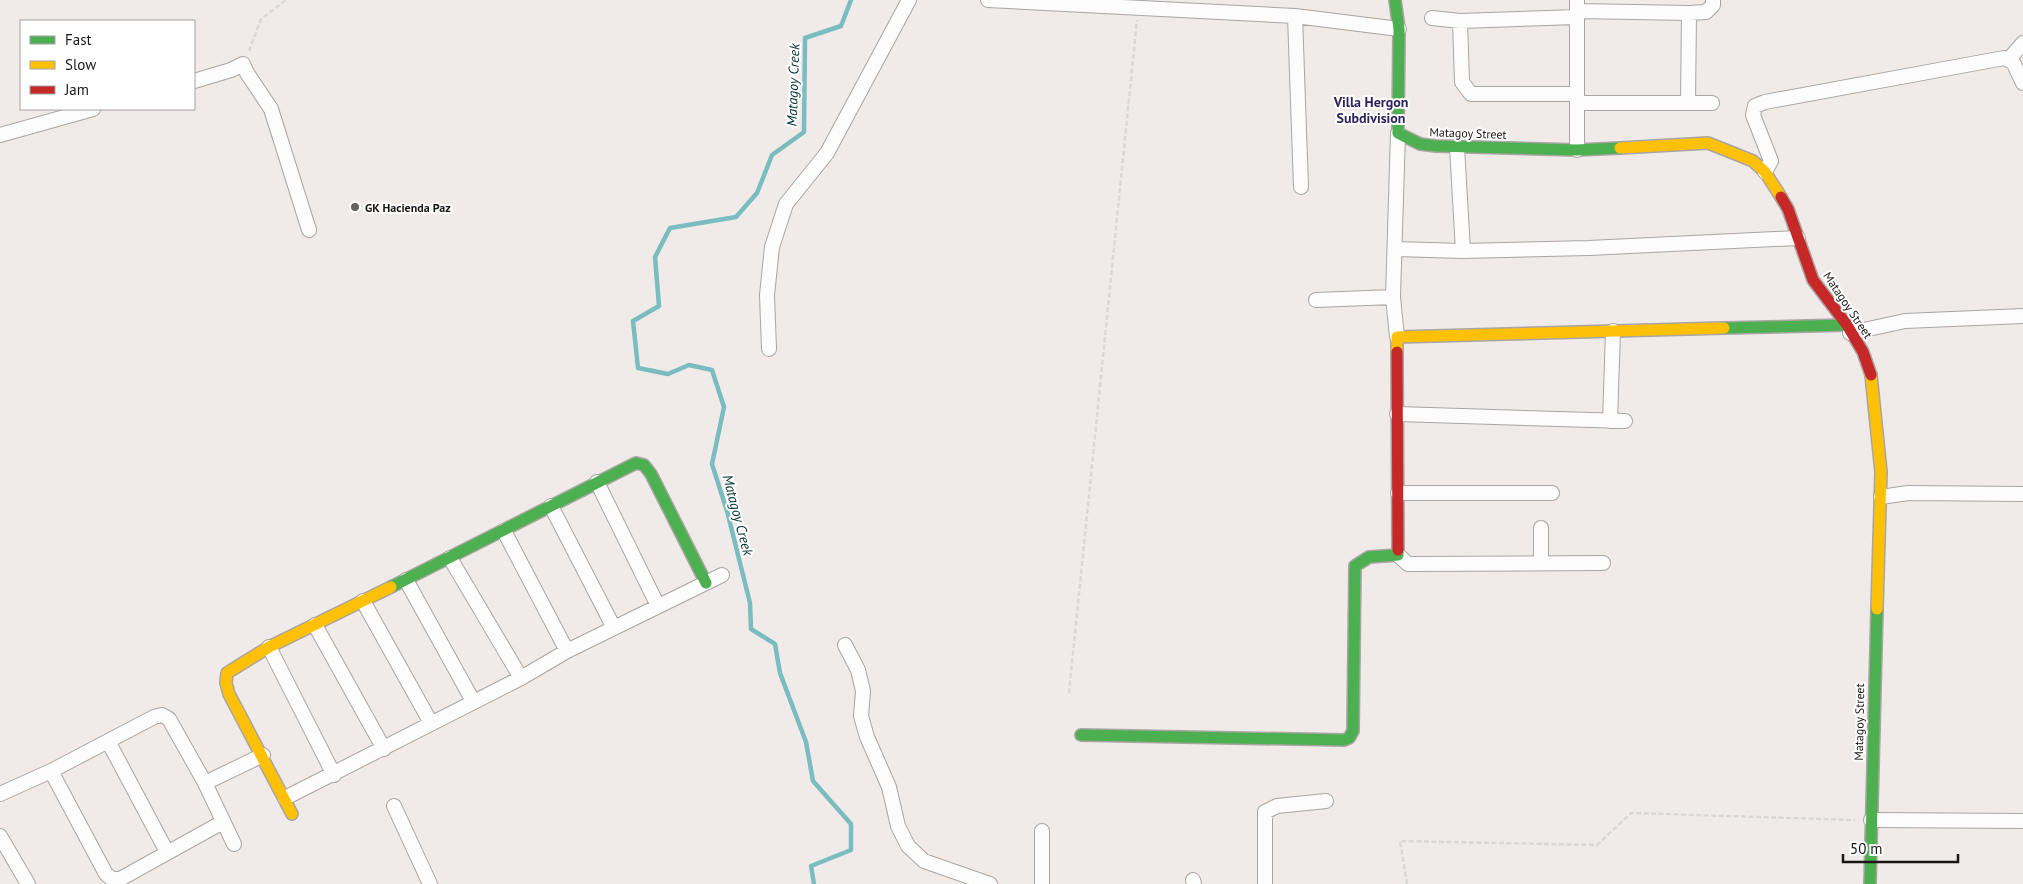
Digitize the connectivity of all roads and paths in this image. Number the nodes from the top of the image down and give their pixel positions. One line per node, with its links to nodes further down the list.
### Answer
1 (286, 0): 15 (path)
2 (909, 0): 38 (street)
3 (988, 0): 6 (street)
4 (1395, 0): 12 (street)
5 (1713, 0): 8 (street)
6 (1138, 6): 9 (street); 65 (path)
7 (1577, 9): 8 (street); 11 (street); 18 (street)
8 (1689, 13): 19 (street)
9 (1295, 16): 12 (street); 27 (street)
10 (1432, 18): 11 (street)
11 (1460, 21): 18 (street)
12 (1399, 29): 22 (street)
13 (2023, 43): 14 (street)
14 (2009, 59): 17 (street); 26 (street)
15 (244, 64): 16 (street); 28 (street)
16 (195, 81)
17 (2023, 83)
18 (1577, 98): 19 (street); 25 (street)
19 (1688, 103): 20 (street)
20 (1712, 103)
21 (89, 110): 23 (street)
22 (1398, 133): 24 (street, Matagoy Street); 30 (street)
23 (0, 135)
24 (1457, 147): 25 (street, Matagoy Street); 31 (street)
25 (1577, 150): 26 (street, Matagoy Street)
26 (1765, 172): 29 (street, Matagoy Street)
27 (1301, 187)
28 (309, 230)
29 (1798, 238): 31 (street); 35 (street, Matagoy Street)
30 (1394, 249): 31 (street); 32 (street)
31 (1463, 251)
32 (1393, 297): 33 (street); 37 (street)
33 (1316, 300)
34 (2023, 316): 35 (street)
35 (1849, 329): 36 (street); 46 (street, Matagoy Street)
36 (1613, 331): 37 (street); 41 (street)
37 (1397, 337): 39 (street)
38 (769, 349)
39 (1397, 414): 41 (street); 43 (street)
40 (1625, 421): 41 (street)
41 (1610, 422)
42 (597, 482): 47 (street); 56 (street); 58 (street)
43 (1398, 493): 44 (street); 50 (street)
44 (1552, 493)
45 (2023, 494): 46 (street)
46 (1881, 497): 80 (street, Matagoy Street)
47 (551, 506): 49 (street); 60 (street)
48 (1541, 528): 52 (street)
49 (504, 531): 51 (street); 63 (street)
50 (1398, 555): 52 (street); 68 (street)
51 (450, 558): 55 (street); 64 (street)
52 (1541, 562): 53 (street)
53 (1603, 563)
54 (722, 575): 56 (street)
55 (406, 580): 57 (street); 66 (street)
56 (706, 583): 58 (street)
57 (362, 601): 59 (street); 67 (street)
58 (658, 606): 60 (street)
59 (315, 625): 62 (street); 70 (street)
60 (614, 628): 63 (street)
61 (845, 645): 89 (street)
62 (269, 646): 71 (street); 73 (street)
63 (567, 651): 64 (street)
64 (521, 678): 66 (street)
65 (1068, 693)
66 (473, 701): 67 (street)
67 (430, 723): 70 (street)
68 (1081, 735)
69 (108, 741): 72 (street); 74 (street); 86 (street)
70 (384, 749): 73 (street)
71 (264, 755): 74 (street); 76 (street)
72 (51, 771): 75 (street); 86 (street)
73 (334, 775): 76 (street)
74 (205, 783): 82 (street)
75 (6, 791)
76 (285, 798): 79 (street)
77 (1326, 801): 91 (street)
78 (394, 806): 88 (street)
79 (292, 814)
80 (1871, 820): 81 (street); 92 (path); 93 (street, Matagoy Street)
81 (2023, 821)
82 (223, 822): 85 (street); 86 (street)
83 (1042, 831): 90 (street)
84 (0, 836): 87 (street)
85 (234, 844)
86 (167, 852)
87 (24, 883)
88 (430, 884)
89 (990, 884)
90 (1042, 884)
91 (1266, 884)
92 (1406, 884)
93 (1870, 884)

